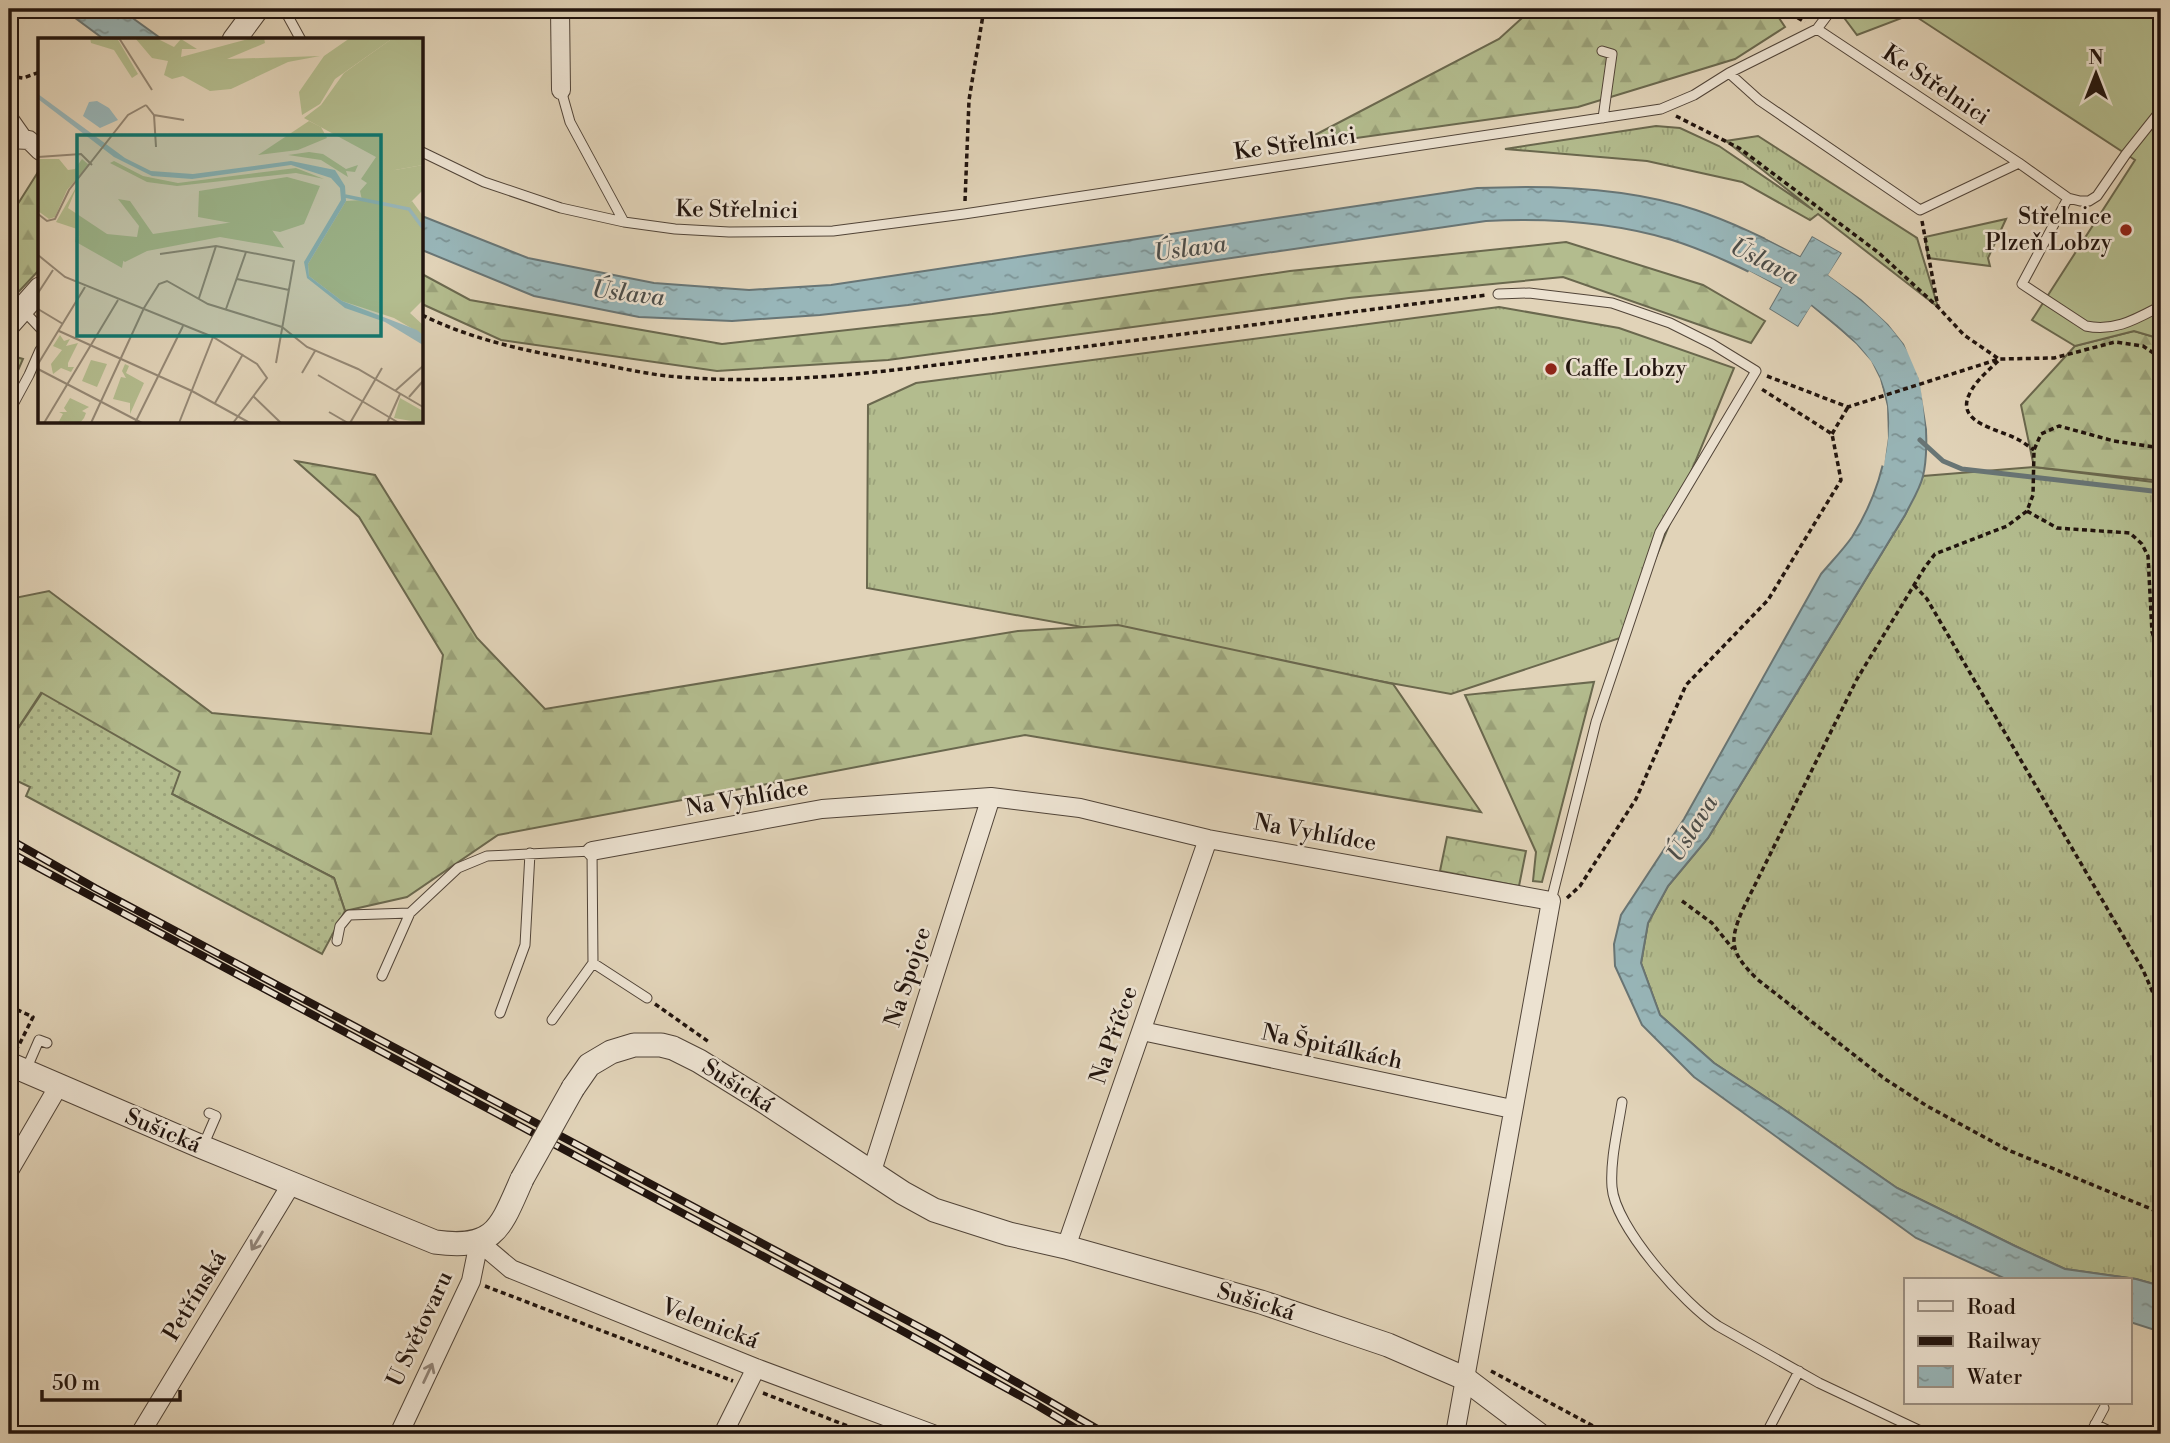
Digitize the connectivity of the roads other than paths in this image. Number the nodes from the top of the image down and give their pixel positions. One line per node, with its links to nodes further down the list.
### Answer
1 (284, 9): 7 (lane)
2 (560, 9): 10 (street)
3 (1832, 9): 5 (lane)
4 (251, 13): 6 (street)
5 (1817, 29): 9 (lane, Ke Střelnici); 17 (lane, Ke Střelnici)
6 (235, 38)
7 (300, 38)
8 (1602, 51): 13 (lane)
9 (1730, 73): 13 (lane, Ke Střelnici); 17 (lane)
10 (561, 90): 19 (lane)
11 (2161, 110): 18 (lane)
12 (9, 111): 15 (lane)
13 (1603, 118): 19 (lane, Ke Střelnici)
14 (9, 139): 15 (street)
15 (35, 145)
16 (424, 153): 19 (lane, Ke Střelnici)
17 (2019, 163): 18 (lane, Ke Střelnici)
18 (2068, 198): 22 (lane)
19 (624, 222)
20 (38, 291): 23 (street)
21 (1498, 294): 31 (lane)
22 (2161, 306)
23 (15, 317): 24 (lane)
24 (38, 327)
25 (38, 354): 26 (lane)
26 (9, 412)
27 (991, 797): 28 (street, Na Vyhlídce); 29 (street, Na Vyhlídce); 48 (street, Na Spojce)
28 (1208, 839): 31 (street, Na Vyhlídce); 39 (street, Na Příčce)
29 (592, 851): 30 (lane); 34 (lane)
30 (530, 853): 32 (lane); 37 (lane)
31 (1550, 908): 44 (street)
32 (410, 913): 33 (lane); 35 (lane)
33 (337, 941)
34 (593, 963): 36 (lane); 38 (lane)
35 (382, 976)
36 (647, 999)
37 (500, 1013)
38 (552, 1020)
39 (1142, 1031): 44 (street, Na Špitálkách); 51 (street, Na Příčce)
40 (47, 1043): 41 (lane)
41 (14, 1067): 42 (street, Sušická)
42 (58, 1087): 46 (street, Sušická); 47 (street)
43 (1622, 1102): 54 (lane)
44 (1512, 1109): 53 (street)
45 (209, 1113): 46 (lane)
46 (202, 1147): 49 (street, Sušická)
47 (9, 1171)
48 (872, 1171): 50 (street, Sušická, bridge); 51 (street, Sušická)
49 (292, 1183): 50 (street, Sušická); 57 (street, Petřínská, one-way to 57)
50 (479, 1242): 52 (street, Velenická); 58 (street, U Světovaru, one-way to 50)
51 (1066, 1247): 53 (street, Sušická)
52 (756, 1368): 59 (street); 60 (street, Velenická)
53 (1465, 1368): 61 (street); 62 (street, Sušická)
54 (1799, 1371): 63 (lane); 64 (lane)
55 (2104, 1408): 56 (lane)
56 (2095, 1424): 65 (lane); 66 (lane)
57 (140, 1434)
58 (399, 1434)
59 (723, 1434)
60 (933, 1434)
61 (1455, 1434)
62 (1538, 1434)
63 (1766, 1434)
64 (1927, 1434)
65 (2090, 1434)
66 (2115, 1434)

